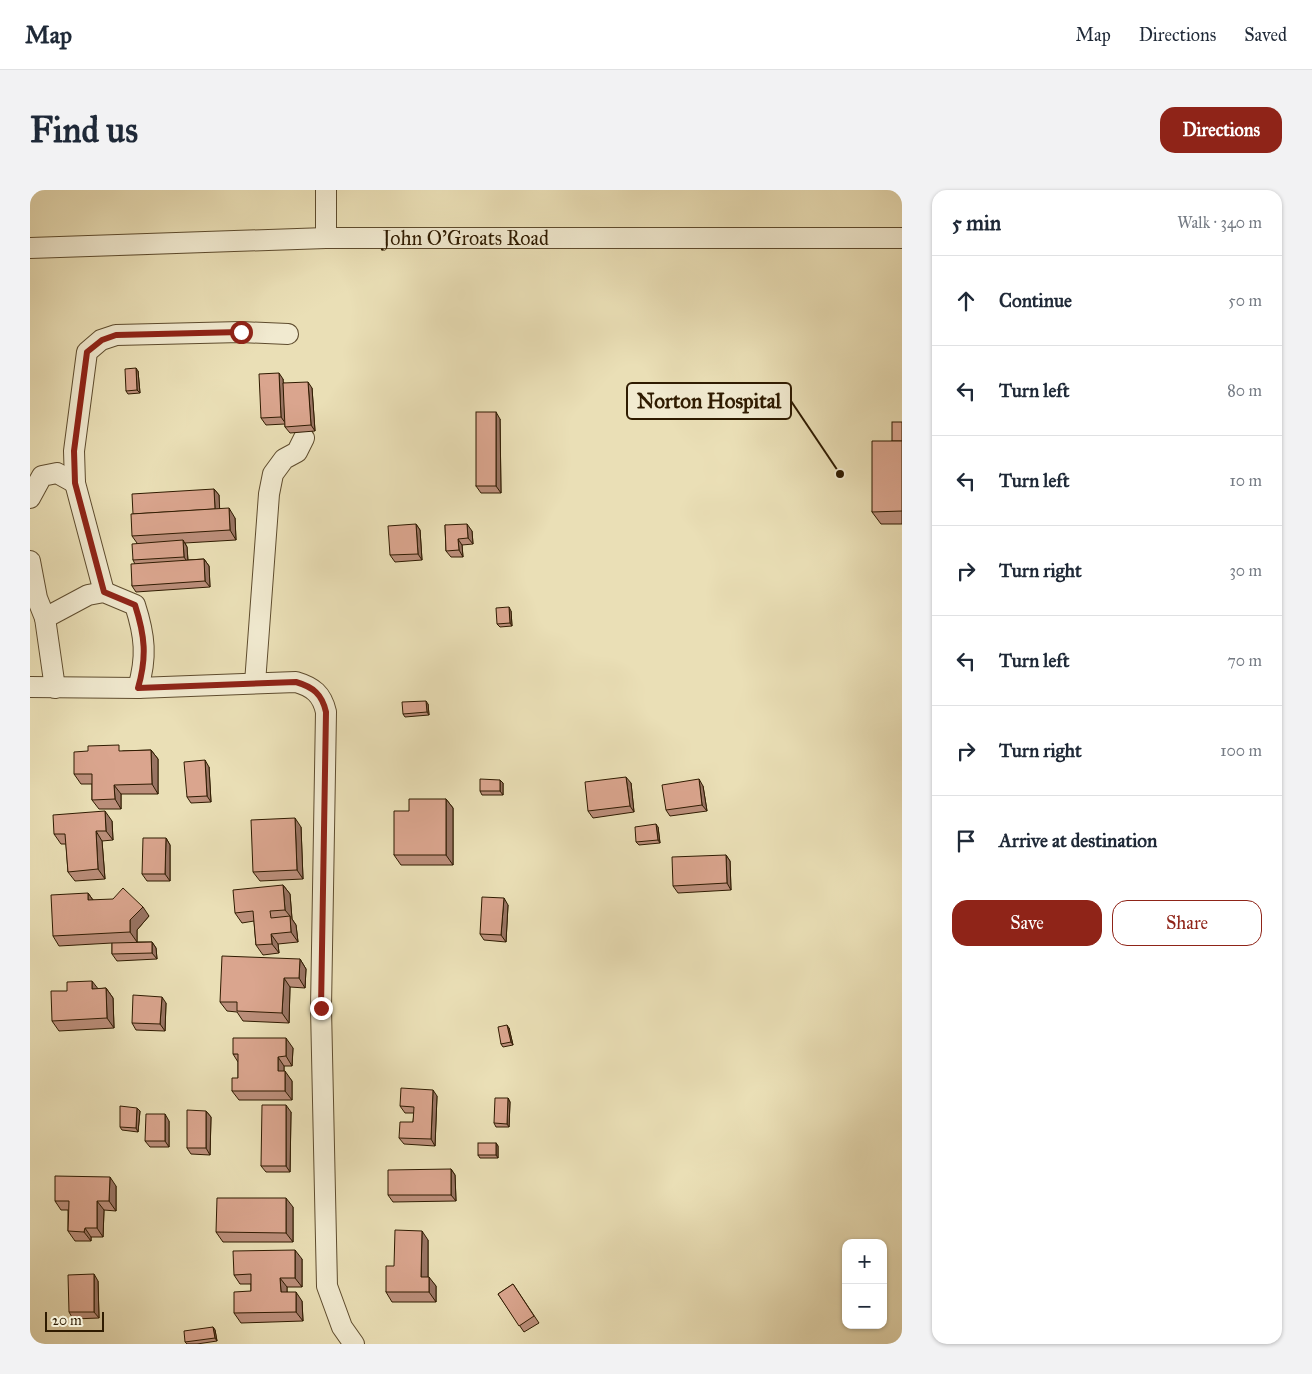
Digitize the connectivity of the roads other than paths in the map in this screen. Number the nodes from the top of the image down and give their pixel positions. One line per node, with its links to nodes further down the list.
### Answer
1 (326, 190): 2 (street)
2 (326, 238): 3 (street, John O'Groats Road); 4 (street, John O'Groats Road)
3 (902, 238)
4 (30, 248)
5 (288, 334): 7 (street)
6 (304, 438): 12 (street)
7 (75, 483): 8 (street); 10 (street)
8 (30, 498)
9 (30, 561): 11 (street)
10 (104, 592): 11 (street); 15 (street)
11 (45, 618): 14 (street)
12 (255, 682): 15 (street); 16 (street)
13 (30, 687): 14 (street)
14 (54, 688): 15 (street)
15 (138, 688)
16 (354, 1344)

